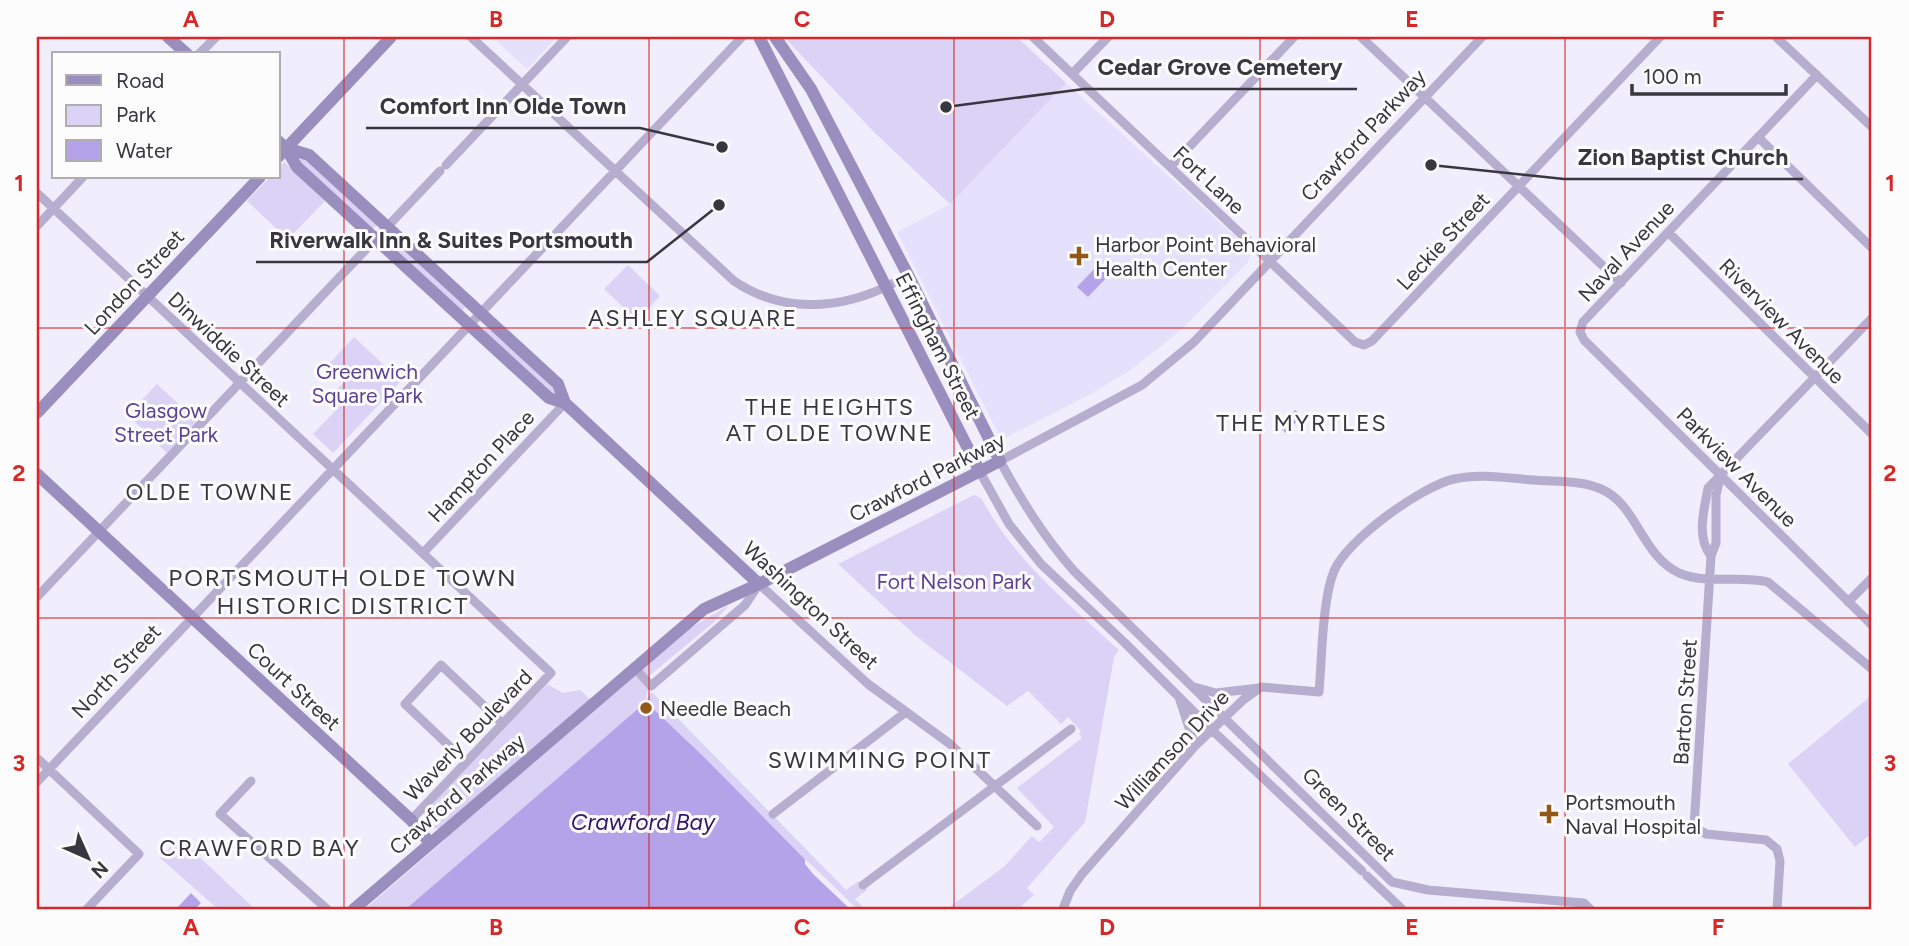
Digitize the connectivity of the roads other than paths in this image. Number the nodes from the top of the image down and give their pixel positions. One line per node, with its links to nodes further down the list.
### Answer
1 (168, 37): 16 (street)
2 (216, 37): 17 (street)
3 (391, 37): 24 (street)
4 (471, 37): 20 (street)
5 (567, 37): 20 (street)
6 (742, 37): 26 (street, North Street)
7 (759, 37): 40 (street, Effingham Street)
8 (775, 37): 38 (street, Effingham Street)
9 (1033, 37): 18 (street, Fort Lane)
10 (1108, 37): 18 (street)
11 (1294, 37): 25 (street)
12 (1362, 37): 21 (street)
13 (1482, 37): 21 (street, Crawford Parkway)
14 (1660, 37): 29 (street, Leckie Street)
15 (1776, 37): 19 (street)
16 (185, 52)
17 (201, 52)
18 (1072, 74): 25 (street, Fort Lane)
19 (1817, 75): 22 (street); 23 (street, Naval Avenue)
20 (522, 84): 26 (street); 33 (street)
21 (1425, 97): 29 (street); 37 (street, Crawford Parkway)
22 (1872, 127)
23 (1758, 137): 34 (street, Naval Avenue); 36 (street)
24 (281, 149): 33 (street, Washington Street); 35 (street, Washington Street)
25 (1170, 167): 37 (street, Fort Lane)
26 (615, 170): 40 (street); 42 (street, North Street)
27 (82, 178): 31 (street)
28 (259, 178): 41 (street, London Street)
29 (1519, 186): 39 (street); 46 (street, Leckie Street)
30 (37, 193): 31 (street, Dinwiddie Street)
31 (53, 209): 32 (street); 41 (street, Dinwiddie Street)
32 (37, 226)
33 (387, 227): 35 (street); 42 (street, Washington Street)
34 (1668, 232): 39 (street, Naval Avenue); 47 (street, Riverview Avenue)
35 (376, 239): 44 (street, Washington Street); 48 (street)
36 (1872, 248)
37 (1271, 263): 46 (street, Fort Lane); 52 (street, Crawford Parkway)
38 (908, 275): 40 (street); 52 (street, Effingham Street)
39 (1621, 283): 45 (street, Naval Avenue)
40 (887, 288): 54 (street, Effingham Street)
41 (147, 296): 48 (street, Dinwiddie Street); 50 (street, London Street)
42 (480, 312): 44 (street, North Street); 49 (street, Washington Street)
43 (1872, 318): 47 (street)
44 (468, 325): 49 (street, Washington Street); 53 (street, North Street)
45 (1580, 332): 56 (street, Parkview Avenue)
46 (1364, 345)
47 (1814, 377): 51 (street, Riverview Avenue); 56 (street)
48 (240, 383): 53 (street, Dinwiddie Street); 57 (street)
49 (565, 403): 58 (street, Hampton Place); 62 (street, Washington Street)
50 (37, 413)
51 (1872, 434)
52 (1000, 461): 54 (street, Crawford Parkway); 67 (street, Effingham Street)
53 (332, 468): 58 (street, Dinwiddie Street); 65 (street, North Street)
54 (980, 472): 62 (street, Crawford Parkway); 68 (street, Effingham Street)
55 (37, 474): 57 (street, Court Street)
56 (1721, 474): 59 (street, Barton Street); 59 (street, Barton Street); 64 (street, Parkview Avenue)
57 (99, 531): 63 (street); 65 (street, Court Street)
58 (423, 553): 71 (street, Dinwiddie Street)
59 (1711, 556): 61 (street, Barton Street)
60 (1872, 578): 64 (street)
61 (1710, 580): 70 (street); 73 (street, Williamson Drive); 98 (street, Barton Street)
62 (759, 584): 69 (street, Crawford Parkway); 69 (street); 75 (street, Washington Street)
63 (37, 597)
64 (1848, 602): 66 (street, Parkview Avenue)
65 (191, 617): 83 (street, North Street); 88 (street, Court Street)
66 (1872, 625)
67 (1136, 632): 72 (street, Green Street)
68 (1125, 643): 74 (street, Green Street)
69 (634, 667): 90 (street, Crawford Parkway)
70 (1872, 669)
71 (551, 673): 77 (street, Waverly Boulevard)
72 (1190, 685): 73 (street); 76 (street, Green Street)
73 (1261, 687): 76 (street, Williamson Drive)
74 (1178, 695): 79 (street, Green Street); 80 (street)
75 (906, 712): 86 (street, Washington Street); 87 (street)
76 (1225, 716): 79 (street, Williamson Drive); 97 (street, Green Street)
77 (502, 723): 82 (street, Waverly Boulevard); 82 (street)
78 (1071, 729): 86 (street)
79 (1212, 730): 80 (street, Williamson Drive); 96 (street, Green Street)
80 (1195, 746): 95 (street, Williamson Drive)
81 (37, 758): 83 (street)
82 (466, 762): 88 (street, Waverly Boulevard)
83 (49, 769): 85 (street, North Street); 92 (street)
84 (251, 781): 93 (street)
85 (37, 782)
86 (996, 787): 89 (street, Washington Street); 91 (street)
87 (774, 814)
88 (411, 821): 90 (street, Court Street)
89 (1037, 826)
90 (430, 843): 94 (street, Crawford Parkway)
91 (863, 885)
92 (87, 909)
93 (327, 909)
94 (354, 909)
95 (1063, 909)
96 (1402, 909)
97 (1590, 909)
98 (1777, 909)

